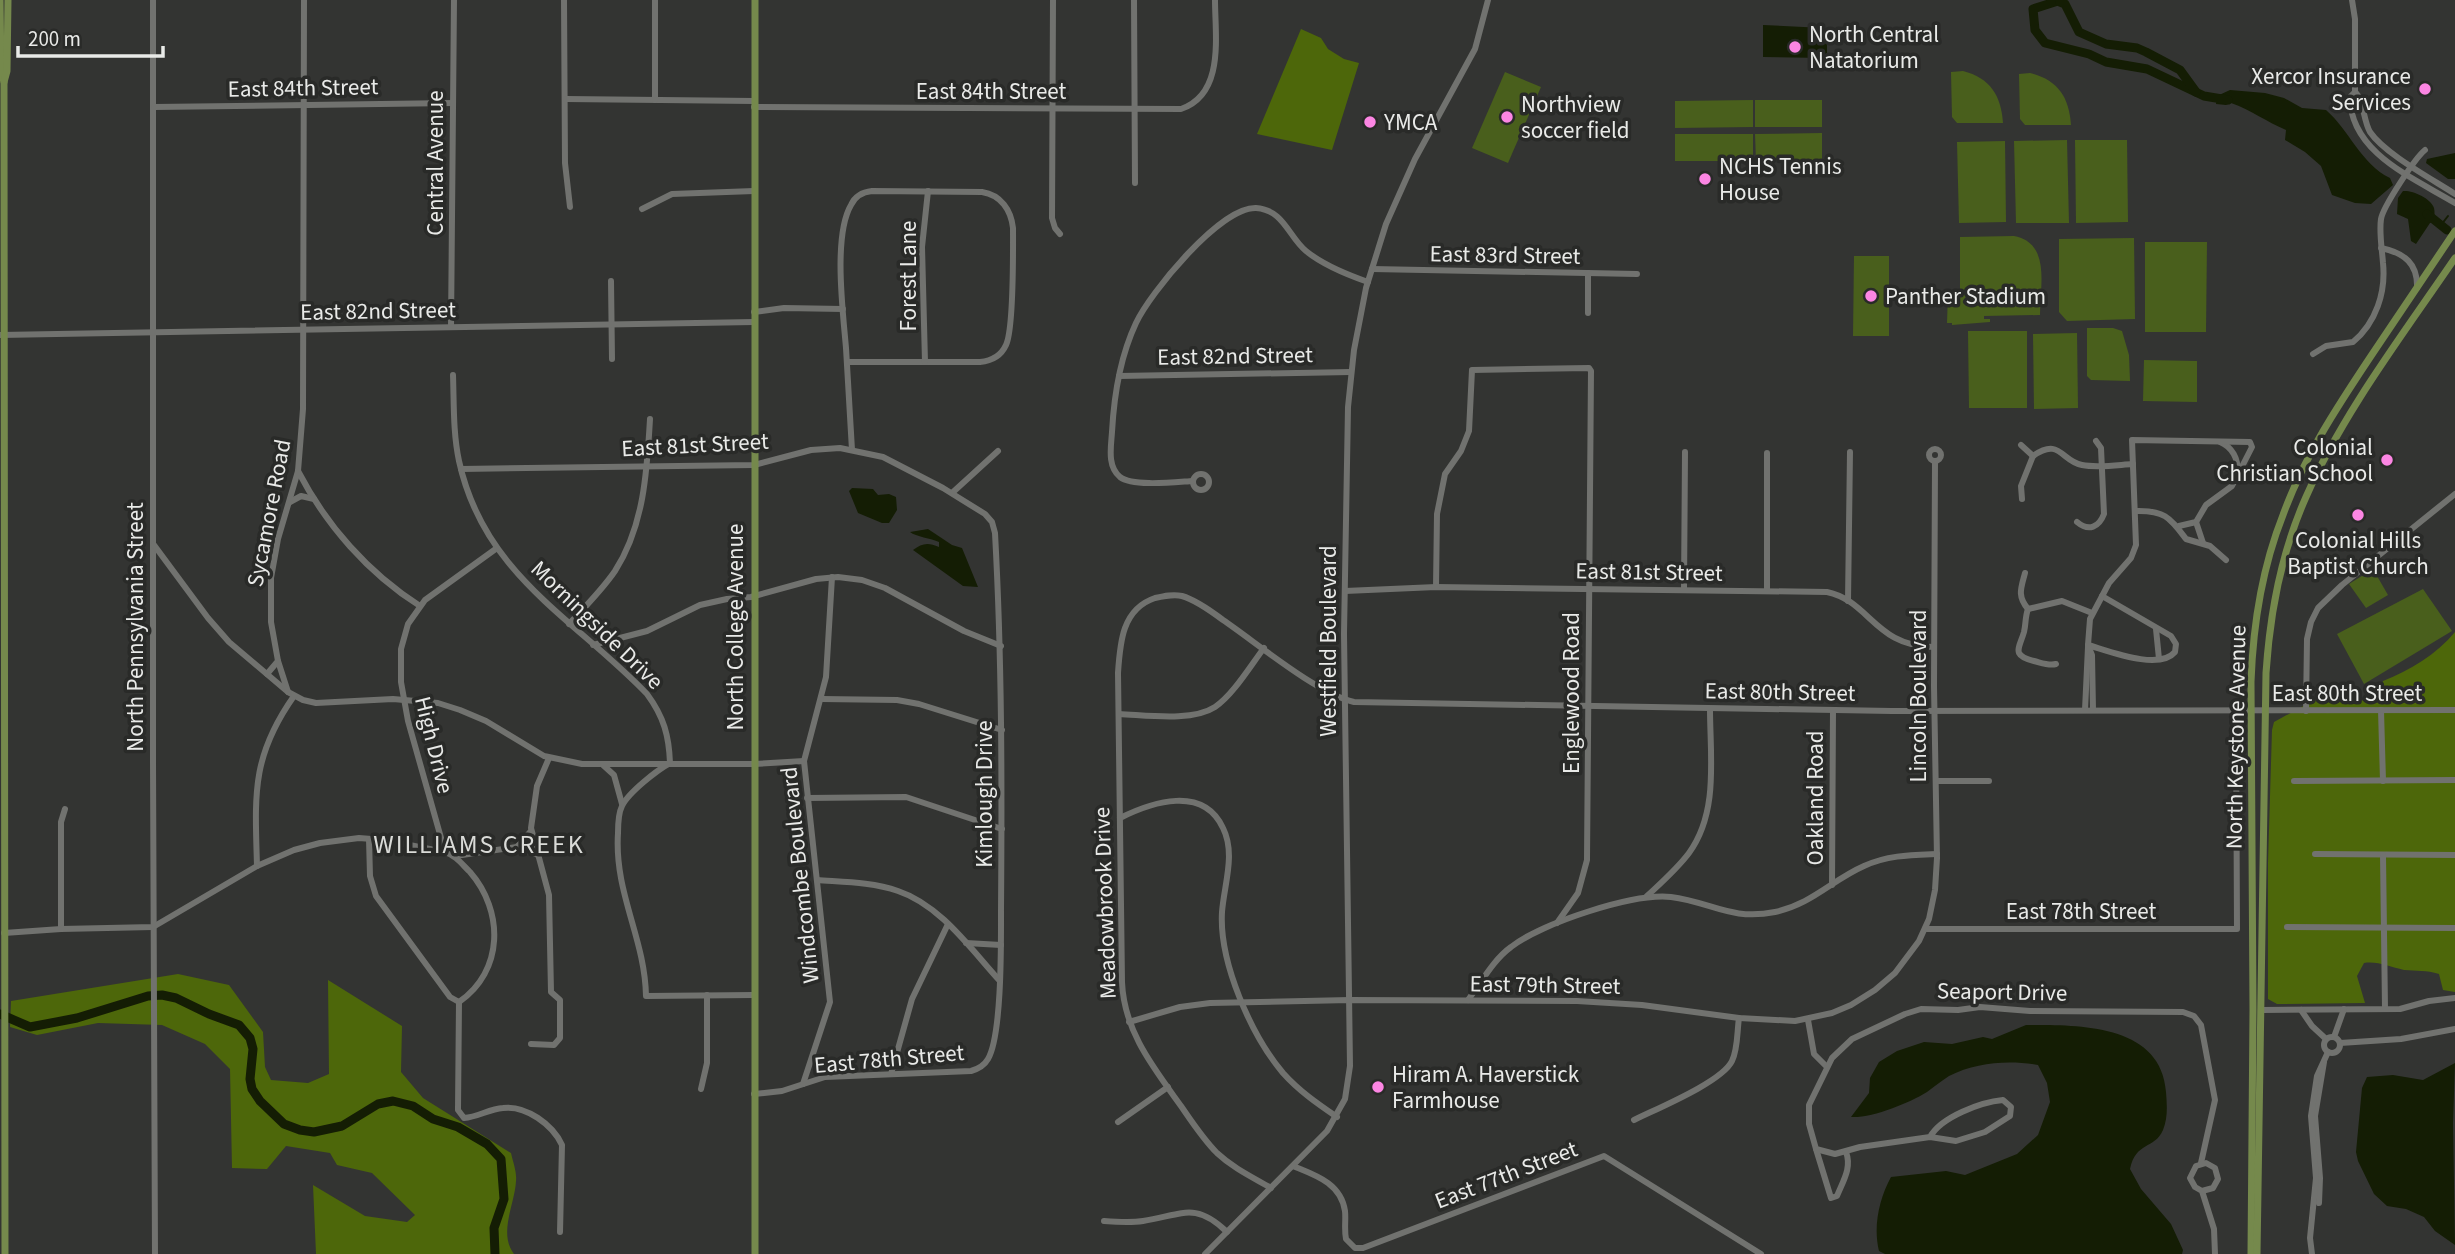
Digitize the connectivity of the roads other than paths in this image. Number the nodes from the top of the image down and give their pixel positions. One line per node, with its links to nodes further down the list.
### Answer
1 (0, 0): 14 (main road)
2 (8, 0): 14 (main road)
3 (153, 0): 21 (street, North Pennsylvania Street)
4 (304, 0): 20 (street, Sycamore Road)
5 (453, 0): 18 (street, Central Avenue)
6 (564, 0): 16 (street)
7 (655, 0): 17 (street)
8 (755, 0): 19 (main road, North College Avenue)
9 (1053, 0): 23 (street)
10 (1134, 0): 22 (street)
11 (1215, 0): 22 (street, East 84th Street)
12 (1488, 0): 40 (street, Westfield Boulevard)
13 (2353, 0): 15 (street)
14 (4, 82): 54 (main road)
15 (2355, 92): 25 (street); 26 (street)
16 (566, 99): 17 (street, East 84th Street); 32 (street)
17 (655, 100): 19 (street, East 84th Street)
18 (453, 103): 20 (street, East 84th Street); 51 (street, Central Avenue)
19 (754, 104): 23 (street, East 84th Street); 28 (main road, North College Avenue)
20 (304, 105): 21 (street, East 84th Street); 52 (street, Sycamore Road)
21 (153, 107): 53 (street, North Pennsylvania Street)
22 (1134, 108): 23 (street, East 84th Street); 27 (street)
23 (1052, 109): 35 (street)
24 (2425, 150): 25 (street)
25 (2412, 166): 26 (street); 30 (street)
26 (2407, 174): 31 (street); 36 (street)
27 (1135, 183)
28 (754, 191): 33 (street); 47 (main road, North College Avenue)
29 (928, 191): 46 (street); 58 (street, Forest Lane); 58 (street)
30 (2455, 194)
31 (2455, 203)
32 (570, 207)
33 (642, 209)
34 (2455, 231): 38 (main road, North Keystone Avenue)
35 (1060, 234)
36 (2381, 248): 39 (street); 55 (street)
37 (2455, 258): 133 (main road, North Keystone Avenue)
38 (2433, 264): 39 (street); 45 (main road, North Keystone Avenue)
39 (2415, 267): 45 (street)
40 (1372, 269): 41 (street, East 83rd Street); 44 (street, Westfield Boulevard)
41 (1588, 273): 42 (street, East 83rd Street); 48 (street)
42 (1637, 274)
43 (611, 281): 50 (street)
44 (1368, 282): 59 (street, Westfield Boulevard); 61 (street)
45 (2417, 288): 132 (main road, North Keystone Avenue)
46 (843, 309): 47 (street); 57 (street)
47 (754, 312): 49 (main road, North College Avenue)
48 (1588, 313)
49 (754, 321): 50 (street, East 82nd Street); 75 (main road, North College Avenue)
50 (612, 324): 51 (street, East 82nd Street); 56 (street)
51 (451, 327): 52 (street, East 82nd Street)
52 (303, 329): 53 (street, East 82nd Street); 78 (street, Sycamore Road)
53 (153, 332): 54 (street, East 82nd Street); 91 (street, North Pennsylvania Street)
54 (2, 335): 136 (main road)
55 (2312, 354)
56 (612, 359)
57 (847, 362): 58 (street); 66 (street)
58 (925, 362)
59 (1351, 372): 61 (street, East 82nd Street); 100 (street, Westfield Boulevard)
60 (453, 376): 77 (street, Morningside Drive)
61 (1119, 376): 80 (street)
62 (650, 419): 74 (street)
63 (2215, 440): 73 (street); 79 (street); 79 (street)
64 (2096, 441): 76 (street)
65 (2021, 445): 71 (street)
66 (852, 450): 75 (street, East 81st Street); 81 (street, East 81st Street)
67 (998, 451): 81 (street)
68 (1685, 452): 99 (street)
69 (1850, 452): 104 (street)
70 (1767, 453): 101 (street)
71 (2033, 456): 76 (street); 84 (street)
72 (1935, 462): 115 (street, Lincoln Boulevard)
73 (2133, 464): 76 (street); 86 (street)
74 (646, 465): 75 (street, East 81st Street); 77 (street, East 81st Street); 109 (street)
75 (754, 465): 102 (main road, North College Avenue)
76 (2102, 465): 87 (street)
77 (461, 469): 93 (street, Morningside Drive)
78 (298, 471): 83 (street); 85 (street, Sycamore Road)
79 (2237, 476): 88 (street)
80 (1193, 481)
81 (952, 493): 89 (street, East 81st Street)
82 (2455, 494): 134 (street)
83 (314, 499): 85 (street); 105 (street)
84 (2022, 499)
85 (290, 502): 117 (street, Sycamore Road)
86 (2135, 511): 90 (street); 103 (street)
87 (2077, 522)
88 (2196, 522): 90 (street); 92 (street)
89 (992, 523): 113 (street, Kimlough Drive)
90 (2179, 526): 92 (street)
91 (153, 543): 119 (street); 170 (street, North Pennsylvania Street)
92 (2203, 543): 94 (street)
93 (497, 548): 105 (street, High Drive); 109 (street, Morningside Drive)
94 (2226, 559)
95 (2025, 573): 107 (street)
96 (832, 577): 102 (street); 113 (street); 122 (street, Windcombe Boulevard)
97 (1436, 587): 98 (street, East 81st Street); 98 (street, Englewood Road); 100 (street, East 81st Street)
98 (1589, 589): 99 (street, East 81st Street); 124 (street, Englewood Road)
99 (1684, 590): 101 (street, East 81st Street)
100 (1345, 591): 123 (street, Westfield Boulevard)
101 (1767, 591): 104 (street, East 81st Street)
102 (754, 595): 111 (street); 141 (main road, North College Avenue)
103 (2102, 596): 108 (street); 110 (street)
104 (1848, 601): 115 (street, East 81st Street)
105 (419, 606): 121 (street, High Drive)
106 (1138, 606): 114 (street, East 80th Street); 135 (street, Meadowbrook Drive)
107 (2028, 609): 108 (street); 118 (street)
108 (2092, 613): 112 (street)
109 (569, 624): 111 (street, Morningside Drive)
110 (2156, 629): 116 (street); 116 (street)
111 (593, 645): 140 (street, Morningside Drive)
112 (2088, 645): 116 (street); 127 (street)
113 (1001, 646): 137 (street, Kimlough Drive)
114 (1264, 648): 123 (street, East 80th Street); 135 (street)
115 (1934, 648): 130 (street, Lincoln Boulevard)
116 (2158, 659)
117 (278, 661): 119 (street); 120 (street, Sycamore Road)
118 (2056, 664)
119 (267, 674): 120 (street)
120 (291, 694): 121 (street); 164 (street)
121 (404, 699): 138 (street); 157 (street, High Drive)
122 (822, 699): 137 (street); 139 (street, Windcombe Boulevard)
123 (1345, 700): 124 (street, East 80th Street); 185 (street, Westfield Boulevard)
124 (1588, 707): 125 (street, East 80th Street); 168 (street, Englewood Road)
125 (1710, 709): 126 (street, East 80th Street); 167 (street)
126 (1833, 710): 130 (street, East 80th Street); 166 (street, Oakland Road)
127 (2089, 710): 130 (street, East 80th Street); 131 (street, East 80th Street)
128 (2381, 710): 129 (street, East 80th Street); 134 (street, East 80th Street); 147 (street)
129 (2455, 710)
130 (1934, 711): 144 (street, Lincoln Boulevard)
131 (2236, 711): 132 (street, East 80th Street); 175 (street, North Keystone Avenue)
132 (2251, 711): 133 (street, East 80th Street); 227 (main road, North Keystone Avenue)
133 (2266, 711): 134 (street, East 80th Street); 191 (main road, North Keystone Avenue)
134 (2306, 711)
135 (1119, 714): 151 (street, Meadowbrook Drive)
136 (2, 717): 156 (main road)
137 (1002, 730): 152 (street, Kimlough Drive)
138 (550, 758): 142 (street); 153 (street)
139 (804, 761): 141 (street); 148 (street, Windcombe Boulevard)
140 (670, 763): 141 (street); 142 (street); 149 (street)
141 (754, 764): 183 (main road, North College Avenue)
142 (603, 765): 149 (street)
143 (2455, 780): 147 (street)
144 (1936, 781): 145 (street); 158 (street, Lincoln Boulevard)
145 (1989, 781)
146 (2294, 781): 147 (street)
147 (2383, 781)
148 (807, 798): 152 (street); 165 (street, Windcombe Boulevard)
149 (622, 804): 182 (street)
150 (65, 809): 173 (street)
151 (1120, 818): 188 (street); 195 (street, Meadowbrook Drive)
152 (1002, 829): 180 (street, Kimlough Drive)
153 (531, 831): 155 (street); 160 (street)
154 (369, 839): 157 (street); 164 (street); 187 (street)
155 (517, 847): 160 (street); 163 (street)
156 (2, 852): 177 (main road)
157 (444, 852): 163 (street)
158 (1937, 854): 166 (street); 174 (street, Lincoln Boulevard)
159 (2315, 854): 161 (street)
160 (538, 855): 199 (street)
161 (2383, 855): 162 (street); 176 (street)
162 (2455, 855)
163 (455, 856): 187 (street)
164 (257, 866): 170 (street)
165 (817, 880): 169 (street); 204 (street, Windcombe Boulevard)
166 (1832, 885): 167 (street)
167 (1646, 897): 168 (street)
168 (1557, 923): 186 (street)
169 (948, 925): 178 (street); 203 (street)
170 (153, 927): 173 (street); 222 (street, North Pennsylvania Street)
171 (2287, 927): 176 (street)
172 (2455, 928): 176 (street)
173 (61, 929): 177 (street)
174 (1925, 929): 175 (street, East 78th Street); 194 (street, East 79th Street)
175 (2237, 929)
176 (2385, 929): 190 (street)
177 (4, 933): 179 (main road)
178 (966, 943): 180 (street); 181 (street)
179 (2, 945): 221 (main road)
180 (1001, 946): 181 (street, Kimlough Drive)
181 (999, 980): 201 (street, Kimlough Drive)
182 (707, 995): 183 (street); 206 (street)
183 (754, 995): 207 (main road, North College Avenue)
184 (2455, 998): 190 (street)
185 (1350, 1000): 186 (street, East 79th Street); 188 (street, East 79th Street); 208 (street, Westfield Boulevard)
186 (1468, 1000): 193 (street, East 79th Street)
187 (459, 1002): 220 (street)
188 (1240, 1002): 195 (street, East 79th Street); 208 (street)
189 (2344, 1009): 190 (street); 192 (street); 198 (street)
190 (2385, 1009)
191 (2262, 1010): 192 (street); 228 (main road, North Keystone Avenue)
192 (2301, 1010): 197 (street)
193 (1739, 1018): 194 (street, East 79th Street); 209 (street)
194 (1808, 1020): 202 (street)
195 (1129, 1022): 205 (street, Meadowbrook Drive)
196 (2455, 1029): 198 (street)
197 (2326, 1039): 198 (street); 200 (street)
198 (2337, 1040): 200 (street)
199 (531, 1044)
200 (2328, 1052): 229 (street)
201 (985, 1064): 203 (street, East 78th Street)
202 (1827, 1067): 212 (street, Seaport Drive); 214 (street, Seaport Drive)
203 (891, 1074): 204 (street, East 78th Street)
204 (803, 1084): 207 (street, East 78th Street)
205 (1168, 1087): 210 (street); 216 (street, Meadowbrook Drive)
206 (701, 1089)
207 (754, 1094): 223 (main road, North College Avenue)
208 (1336, 1117): 215 (street, Westfield Boulevard)
209 (1634, 1120)
210 (1118, 1122)
211 (1930, 1137): 211 (street); 213 (street)
212 (1816, 1149): 213 (street); 213 (street, Seaport Drive)
213 (1846, 1152)
214 (2201, 1163): 217 (street); 217 (street)
215 (1293, 1166): 216 (street, Westfield Boulevard); 225 (street, East 77th Street)
216 (1271, 1188): 219 (street, Westfield Boulevard)
217 (2202, 1191): 226 (street)
218 (1104, 1221): 219 (street)
219 (1227, 1232): 224 (street, Westfield Boulevard)
220 (560, 1233)
221 (5, 1254)
222 (155, 1254)
223 (755, 1254)
224 (1205, 1254)
225 (1761, 1254)
226 (2215, 1254)
227 (2251, 1254)
228 (2258, 1254)
229 (2312, 1254)

